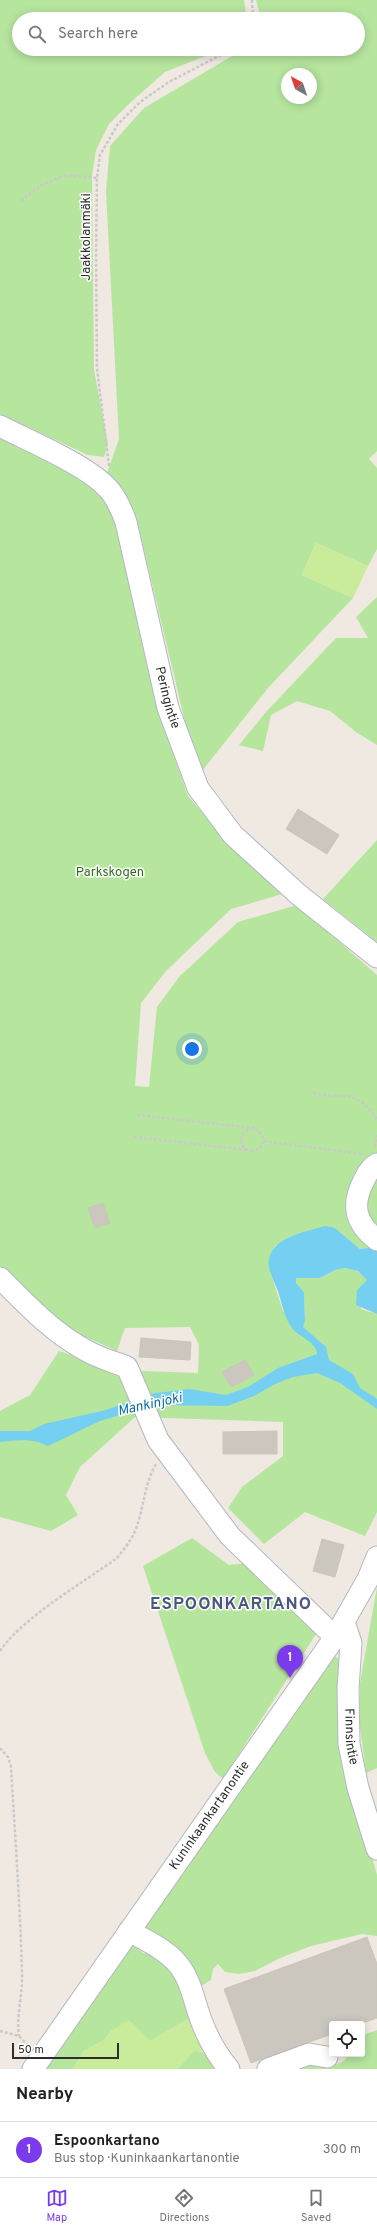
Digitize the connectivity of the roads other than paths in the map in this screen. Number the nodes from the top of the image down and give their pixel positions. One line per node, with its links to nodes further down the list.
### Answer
1 (0, 426): 2 (street, Peringintie)
2 (377, 957)
3 (372, 1155): 4 (street)
4 (377, 1240)
5 (0, 1278): 7 (street)
6 (377, 1557): 7 (street, Kuninkaankartanontie)
7 (339, 1630): 8 (street, Finnsintie); 9 (street, Kuninkaankartanontie)
8 (377, 1849)
9 (129, 1931): 11 (street, Kuninkaankartanontie); 12 (street)
10 (327, 2057): 13 (street)
11 (33, 2069)
12 (229, 2069)
13 (268, 2069)

